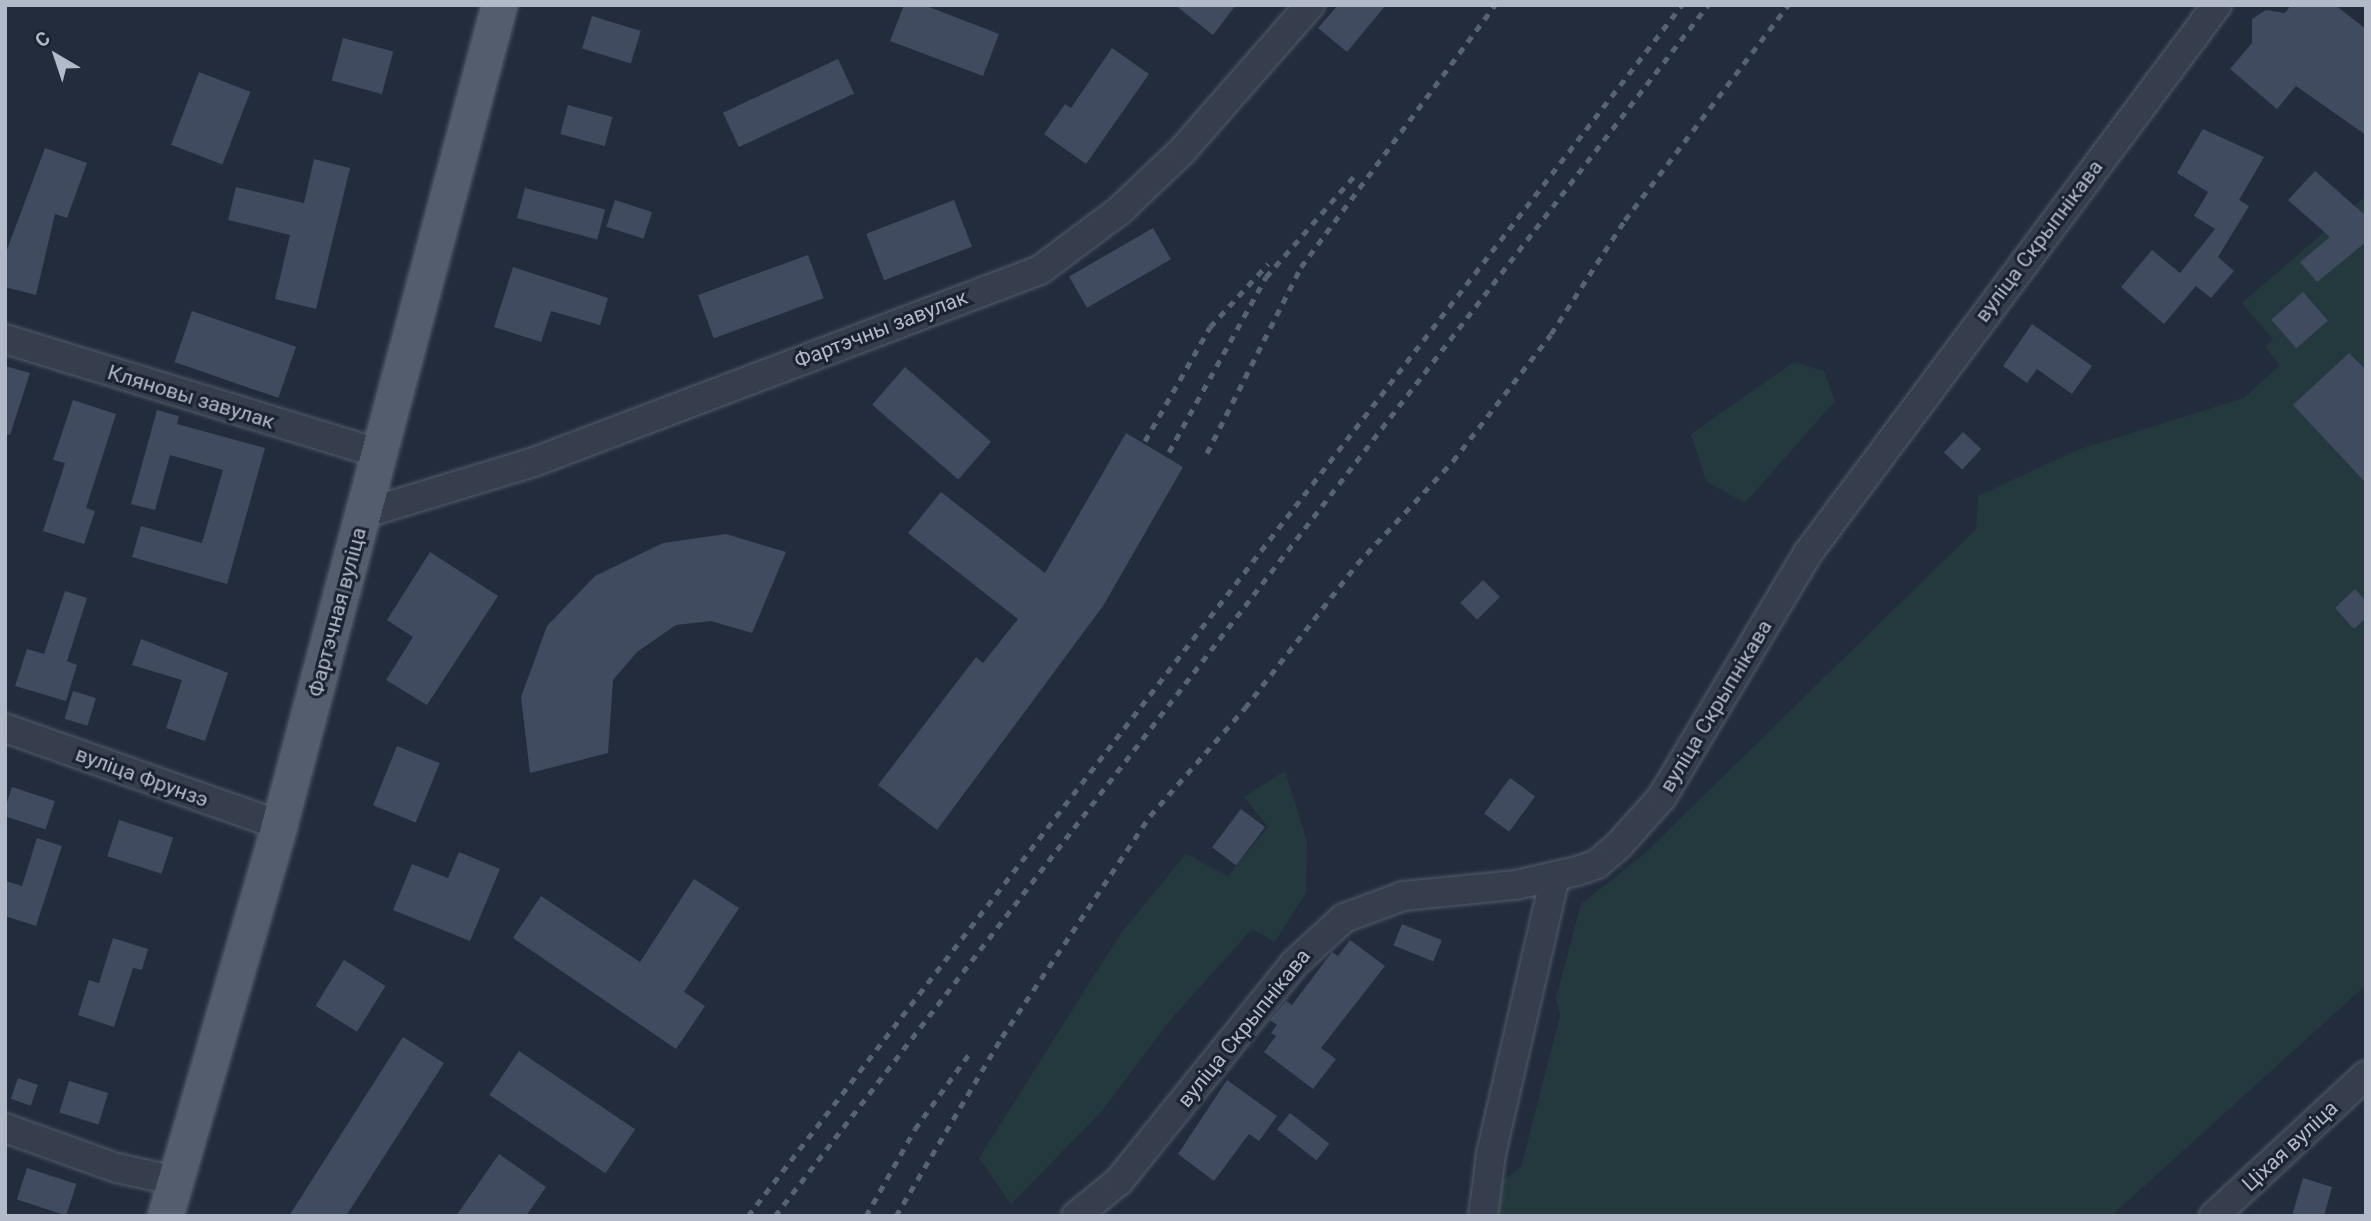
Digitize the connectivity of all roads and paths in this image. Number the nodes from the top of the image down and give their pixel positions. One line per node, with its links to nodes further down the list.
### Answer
1 (499, 5): 5 (main road, Фартэчная вуліца)
2 (1310, 5): 6 (street, Фартэчны завулак)
3 (2217, 5): 9 (street, вуліца Скрыпнікава)
4 (5, 339): 5 (street, Кляновы завулак)
5 (377, 453): 6 (main road, Фартэчная вуліца)
6 (363, 514): 8 (main road, Фартэчная вуліца)
7 (5, 729): 8 (street, вуліца Фрунзэ)
8 (279, 825): 12 (main road, Фартэчная вуліца)
9 (1555, 877): 14 (street, вуліца Скрыпнікава); 15 (street)
10 (2366, 1075): 16 (street, Ціхая вуліца)
11 (5, 1128): 12 (street)
12 (176, 1181): 13 (main road, Фартэчная вуліца)
13 (165, 1216)
14 (1076, 1216)
15 (1483, 1216)
16 (2214, 1216)

